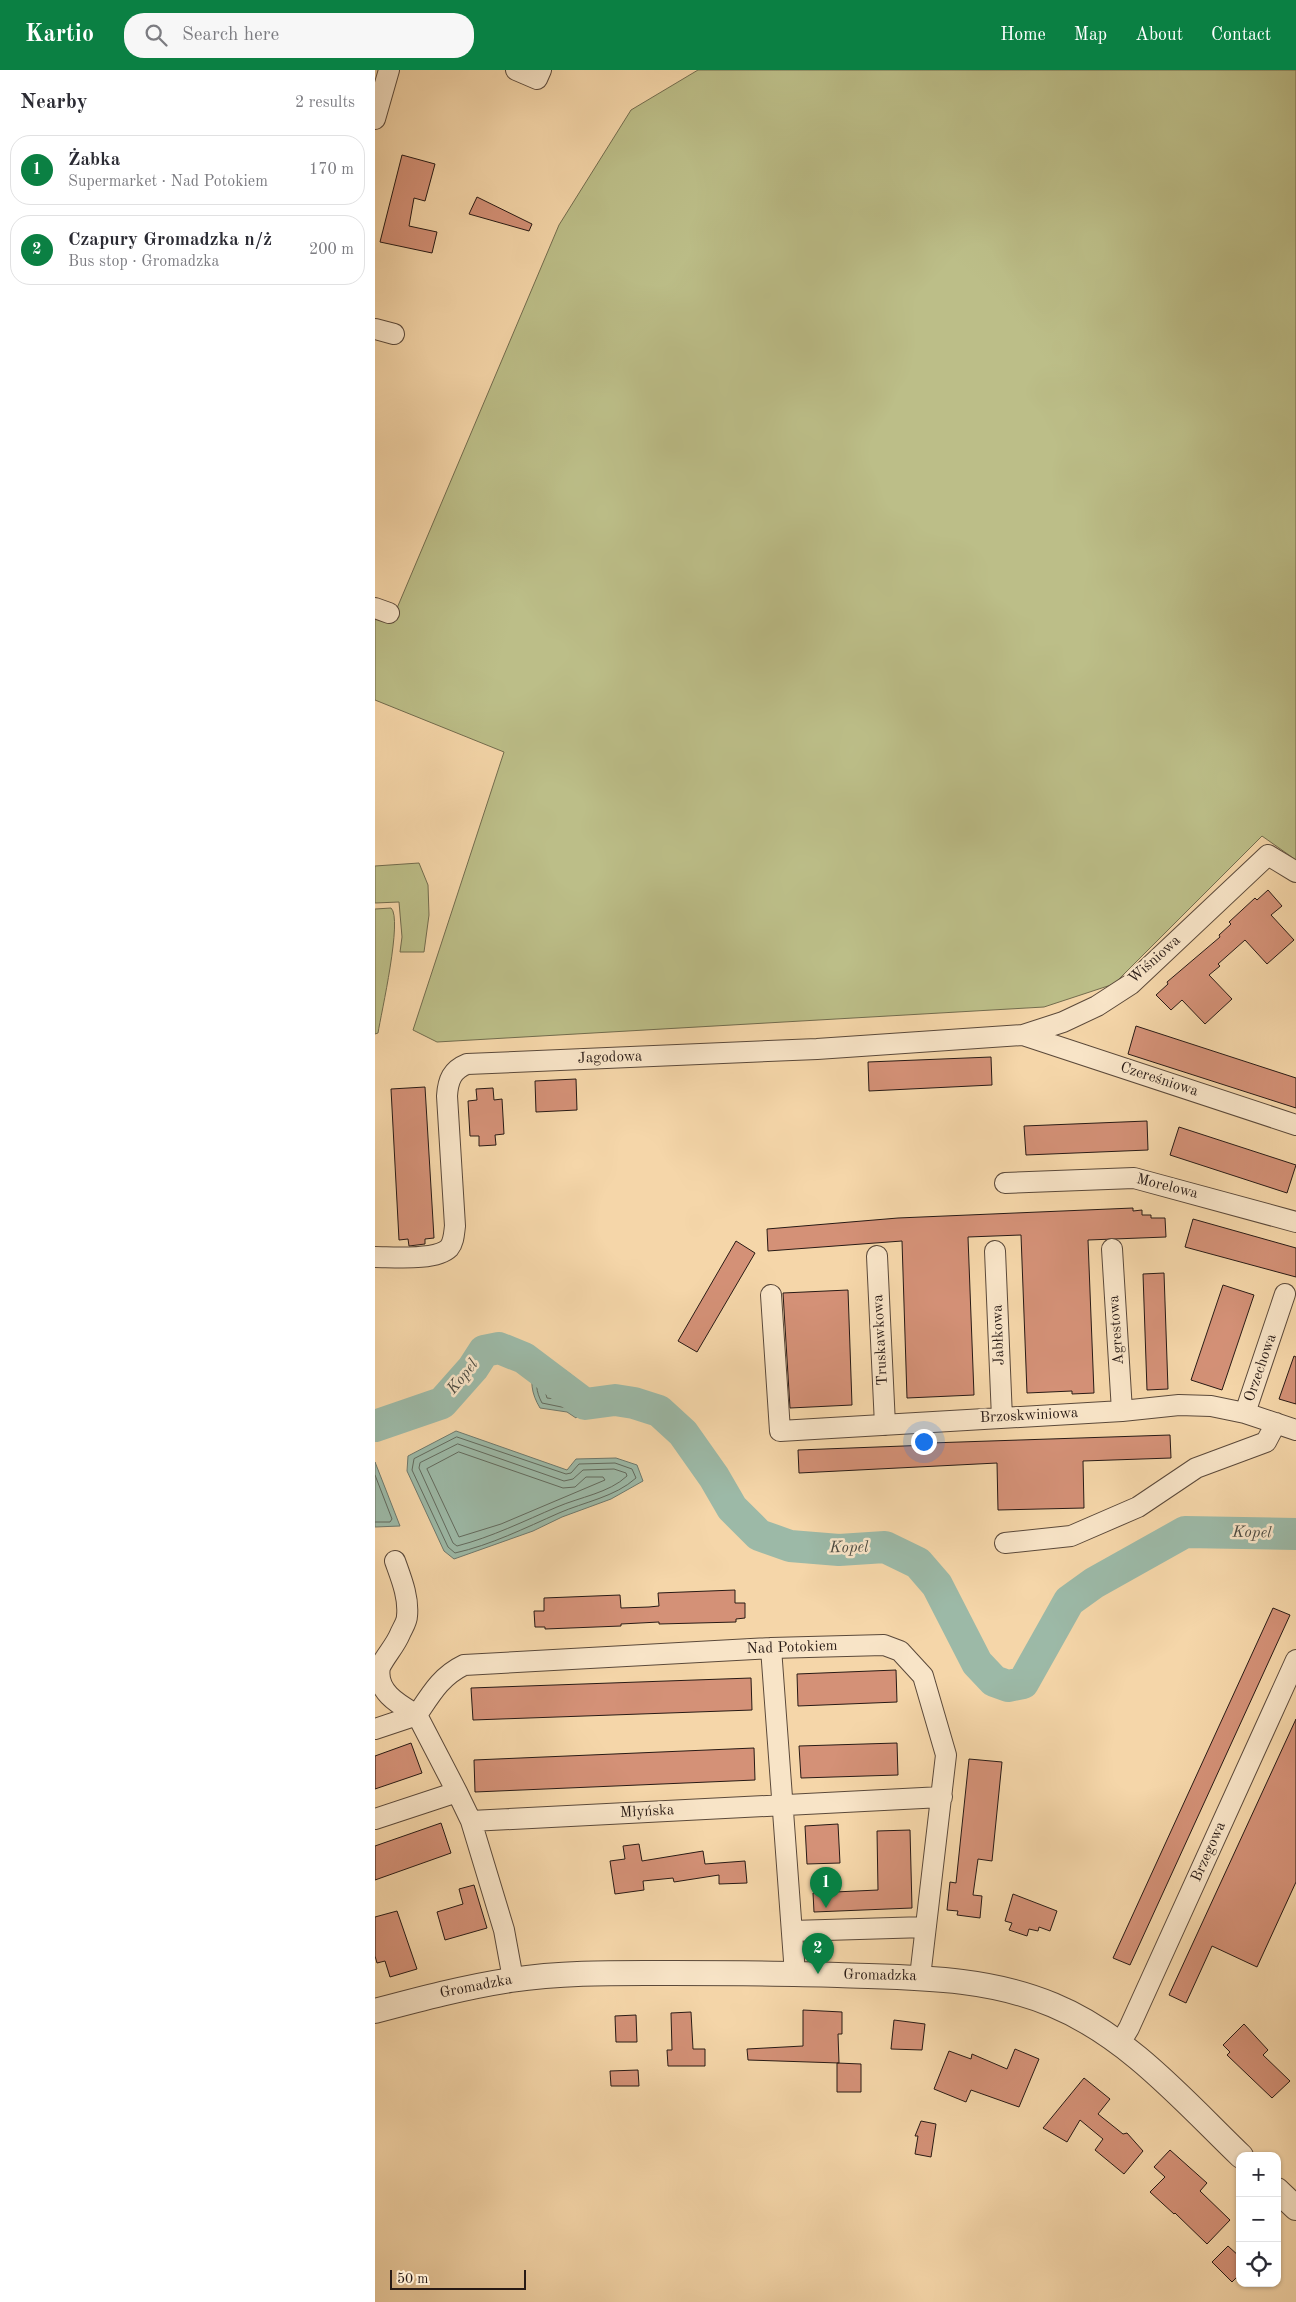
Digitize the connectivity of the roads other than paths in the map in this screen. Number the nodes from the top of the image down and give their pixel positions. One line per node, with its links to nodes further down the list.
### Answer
1 (389, 70): 4 (street)
2 (516, 70): 3 (street)
3 (541, 70)
4 (375, 120)
5 (375, 329): 6 (street)
6 (394, 334)
7 (1296, 872): 8 (street, Wiśniowa)
8 (1023, 1035): 9 (street, Czereśniowa); 15 (street, Jagodowa)
9 (1296, 1125)
10 (1005, 1183): 11 (street, Morelowa)
11 (1296, 1222)
12 (1112, 1249): 18 (street, Agrestowa)
13 (995, 1251): 20 (street, Jabłkowa)
14 (877, 1256): 22 (street, Truskawkowa)
15 (375, 1257)
16 (1285, 1294): 19 (street, Orzechowa)
17 (771, 1295): 22 (street, Brzoskwiniowa)
18 (1122, 1411): 19 (street, Brzoskwiniowa); 20 (street, Brzoskwiniowa)
19 (1245, 1413): 21 (street, Brzoskwiniowa)
20 (1002, 1418): 22 (street, Brzoskwiniowa)
21 (1276, 1423): 23 (street, Brzoskwiniowa); 24 (street)
22 (885, 1425)
23 (1296, 1430)
24 (1005, 1543)
25 (395, 1561): 28 (street)
26 (771, 1648): 28 (street, Nad Potokiem); 31 (street, Nad Potokiem); 32 (street)
27 (1296, 1660): 41 (street, Brzegowa)
28 (417, 1715): 29 (street); 30 (street)
29 (375, 1729)
30 (457, 1792): 33 (street); 34 (street)
31 (942, 1797): 32 (street, Młyńska); 35 (street, Nad Potokiem)
32 (781, 1806): 34 (street, Młyńska); 36 (street)
33 (375, 1819)
34 (471, 1821): 39 (street)
35 (926, 1927): 36 (street); 38 (street, Nad Potokiem)
36 (792, 1931): 37 (street)
37 (795, 1974): 38 (street, Gromadzka); 39 (street, Gromadzka)
38 (920, 1977): 41 (street, Gromadzka)
39 (513, 1979): 40 (street, Gromadzka)
40 (375, 2011)
41 (1120, 2043): 42 (street, Gromadzka)
42 (1237, 2152)
43 (1281, 2194): 44 (street)
44 (1296, 2208)

